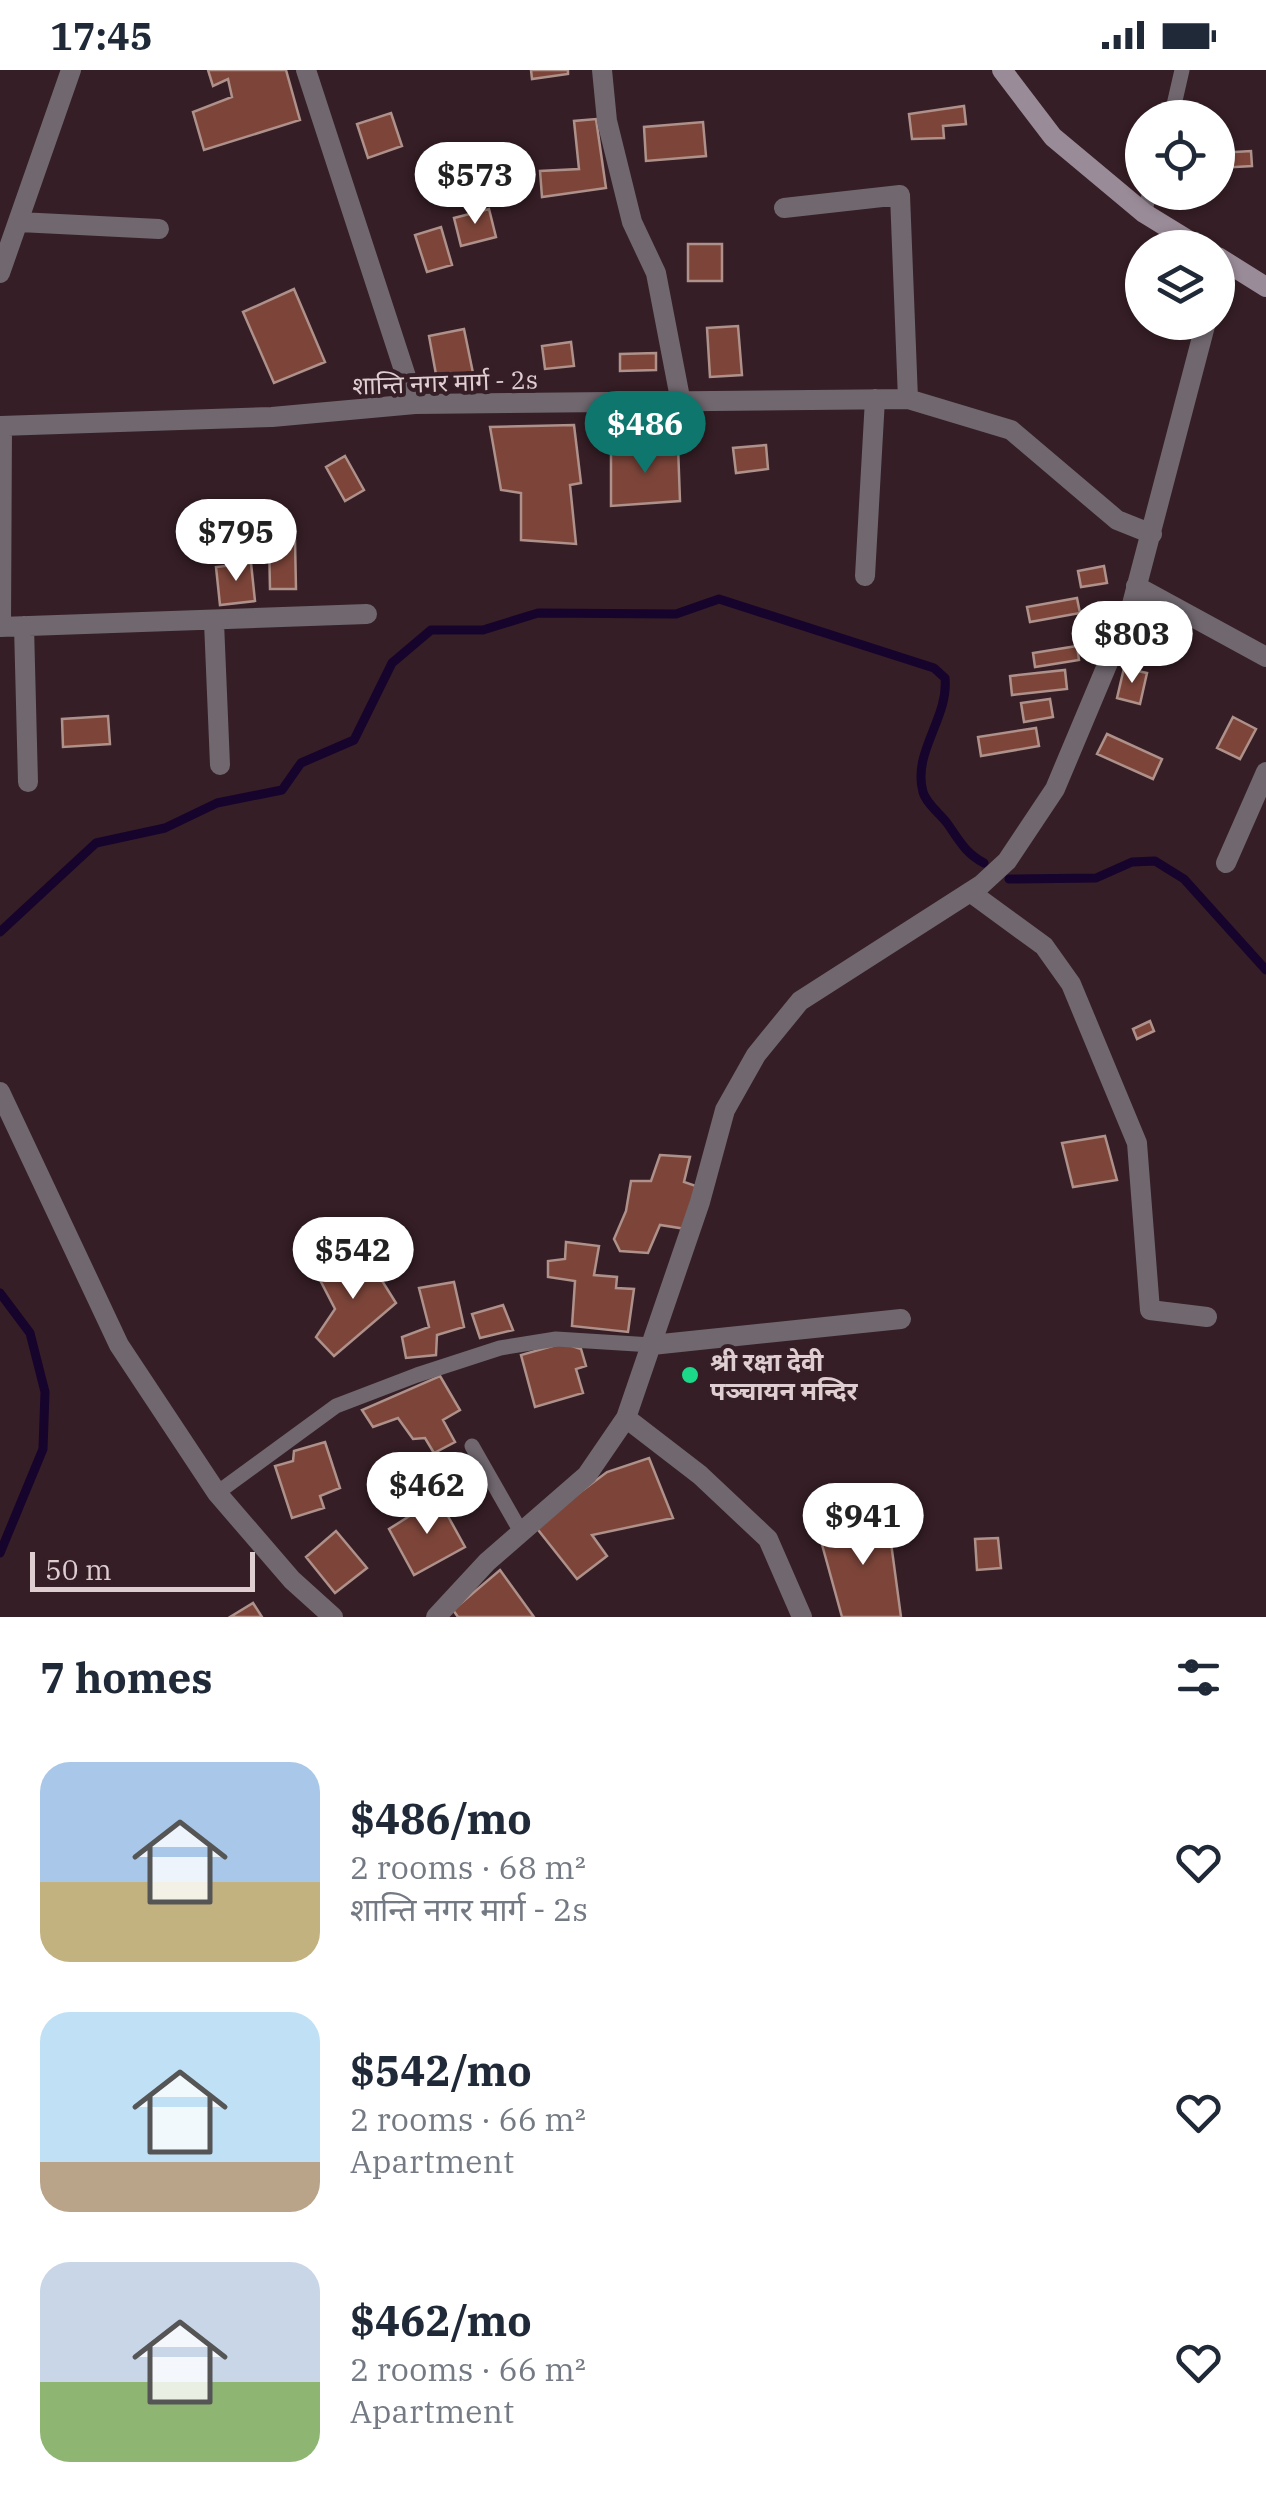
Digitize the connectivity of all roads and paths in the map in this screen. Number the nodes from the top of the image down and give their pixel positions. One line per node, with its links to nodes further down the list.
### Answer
1 (71, 70): 10 (street)
2 (306, 70): 20 (street)
3 (602, 70): 19 (street)
4 (1002, 70): 7 (main road)
5 (1182, 70): 6 (lane)
6 (1175, 100)
7 (1125, 187)
8 (784, 208): 17 (street)
9 (1156, 210): 12 (main road)
10 (19, 222): 11 (street); 14 (street)
11 (159, 229)
12 (1180, 230)
13 (1235, 272): 15 (main road)
14 (0, 273)
15 (1266, 287)
16 (1201, 340): 22 (street)
17 (908, 399): 18 (street, शान्ति नगर मार्ग - 2s); 22 (street, शान्ति नगर मार्ग - 2s)
18 (876, 400): 19 (street, शान्ति नगर मार्ग - 2s); 23 (street)
19 (681, 403): 20 (street, शान्ति नगर मार्ग - 2s)
20 (415, 404): 21 (street, शान्ति नगर मार्ग - 2s)
21 (1, 426): 27 (street)
22 (1152, 534): 24 (street)
23 (865, 576)
24 (1136, 586): 29 (street); 34 (street)
25 (367, 614): 26 (street)
26 (214, 622): 28 (street); 30 (street)
27 (0, 626): 28 (street)
28 (24, 626): 32 (street)
29 (1266, 658)
30 (220, 765)
31 (1266, 772): 33 (street)
32 (28, 782)
33 (1226, 863)
34 (970, 892): 36 (street); 38 (street)
35 (0, 1092): 41 (street)
36 (1207, 1317)
37 (901, 1319): 38 (street)
38 (652, 1345): 39 (street); 41 (lane)
39 (626, 1418): 42 (street); 45 (street)
40 (472, 1446): 42 (lane)
41 (217, 1492): 43 (street)
42 (521, 1532): 44 (street)
43 (333, 1617)
44 (436, 1617)
45 (802, 1617)

